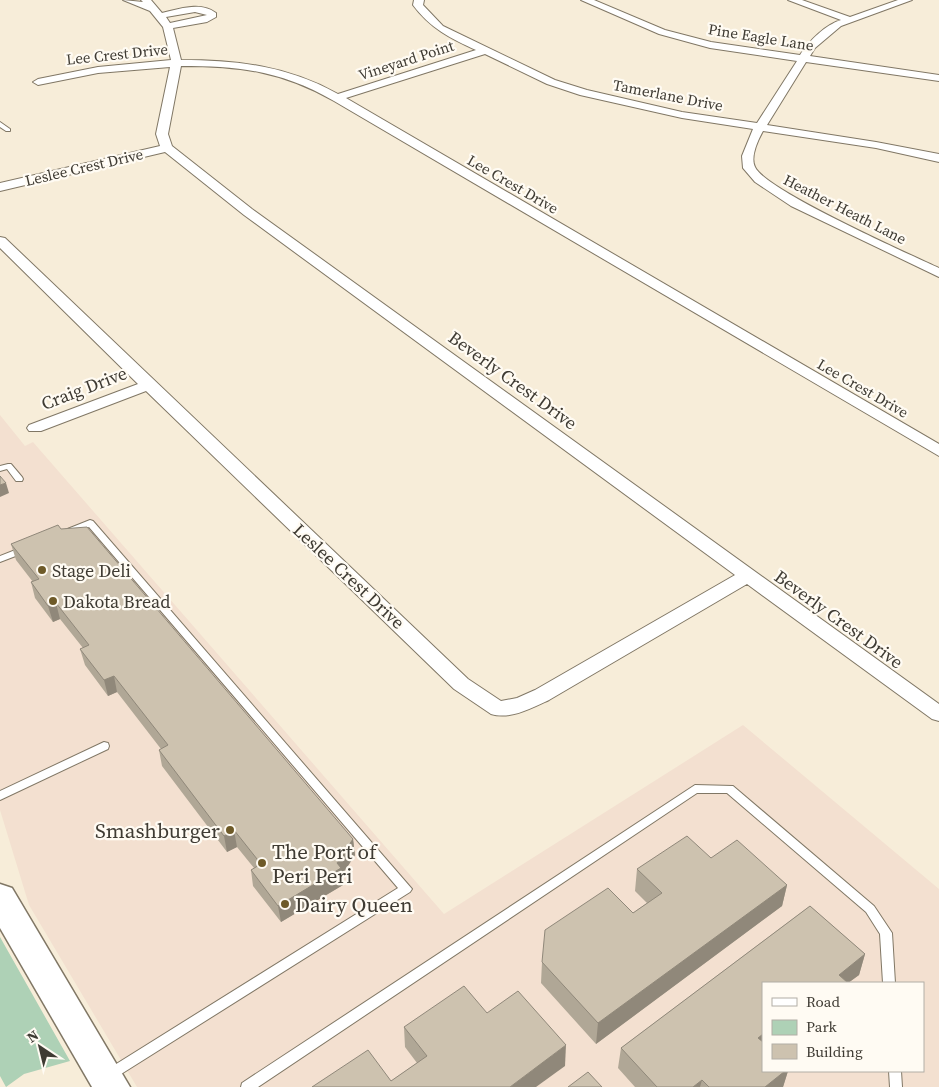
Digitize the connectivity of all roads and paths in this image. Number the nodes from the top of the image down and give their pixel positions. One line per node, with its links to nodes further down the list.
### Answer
1 (128, 0): 6 (street)
2 (419, 0): 8 (street, Tamerlane Drive)
3 (586, 0): 9 (street, Pine Eagle Lane)
4 (793, 0): 7 (street)
5 (907, 0): 7 (street, Heather Heath Lane)
6 (156, 12): 10 (street)
7 (851, 20): 9 (street, Heather Heath Lane)
8 (485, 51): 13 (street, Vineyard Point); 15 (street, Tamerlane Drive)
9 (802, 58): 11 (street, Pine Eagle Lane); 15 (street, Heather Heath Lane)
10 (176, 65): 12 (street, Lee Crest Drive); 13 (street, Lee Crest Drive); 17 (street)
11 (939, 78)
12 (38, 82)
13 (336, 98): 24 (street, Lee Crest Drive)
14 (0, 124): 16 (lane)
15 (760, 127): 18 (street, Tamerlane Drive); 21 (street, Heather Heath Lane)
16 (8, 130)
17 (167, 148): 19 (street, Leslee Crest Drive); 30 (street, Beverly Crest Drive)
18 (939, 158)
19 (0, 187)
20 (0, 241): 22 (street, Leslee Crest Drive)
21 (939, 273)
22 (148, 385): 23 (street, Craig Drive); 30 (street, Leslee Crest Drive)
23 (35, 428)
24 (939, 451)
25 (0, 469): 26 (lane)
26 (19, 479)
27 (54, 537): 37 (lane)
28 (36, 544): 29 (lane)
29 (0, 559)
30 (746, 576): 31 (street, Beverly Crest Drive)
31 (939, 714)
32 (104, 746): 33 (lane)
33 (0, 796)
34 (0, 898): 37 (main road)
35 (889, 982): 38 (lane)
36 (895, 1072): 39 (lane)
37 (109, 1082)
38 (247, 1087)
39 (896, 1087)

